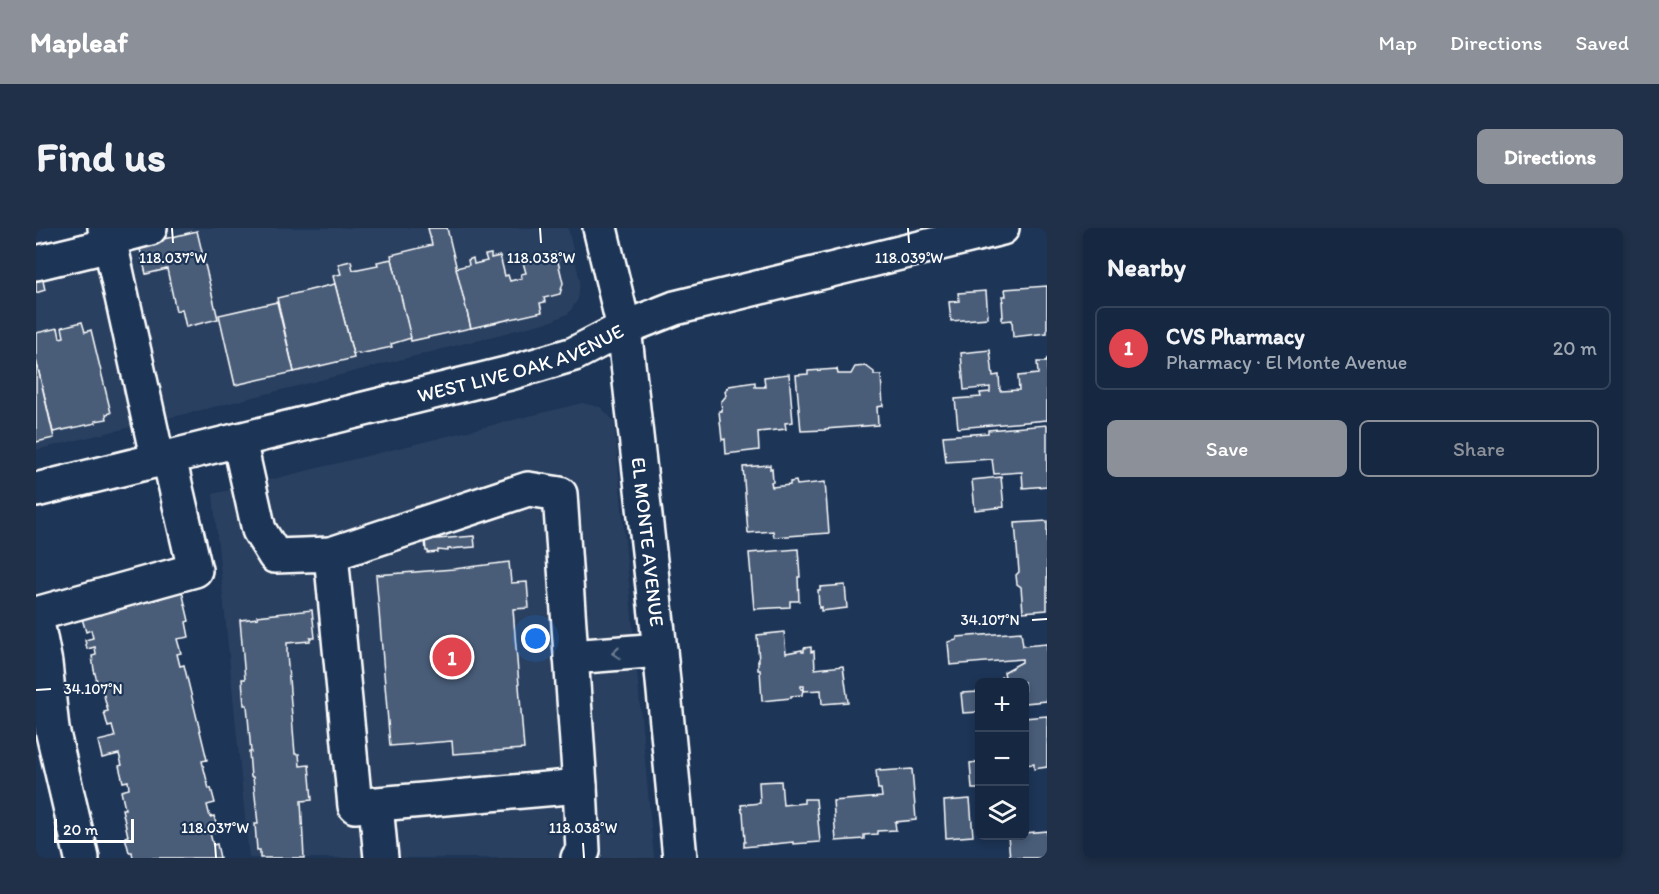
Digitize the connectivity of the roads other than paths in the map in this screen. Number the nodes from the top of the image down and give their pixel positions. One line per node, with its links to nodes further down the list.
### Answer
1 (150, 228): 4 (street)
2 (600, 228): 6 (street, EL MONTE AVENUE)
3 (1002, 228): 6 (street, WEST LIVE OAK AVENUE)
4 (108, 237): 5 (street); 8 (street)
5 (36, 263)
6 (624, 328): 7 (street, WEST LIVE OAK AVENUE); 12 (street, EL MONTE AVENUE)
7 (238, 440): 8 (street, WEST LIVE OAK AVENUE); 10 (street)
8 (163, 459): 9 (street, WEST LIVE OAK AVENUE); 11 (street)
9 (36, 490)
10 (331, 554): 13 (street); 15 (street)
11 (36, 616): 16 (street)
12 (660, 650): 13 (street, one-way to 13); 19 (street, EL MONTE AVENUE)
13 (571, 657): 14 (street)
14 (580, 786): 15 (street); 18 (street)
15 (376, 804): 17 (street)
16 (82, 858)
17 (381, 858)
18 (578, 858)
19 (680, 858)

